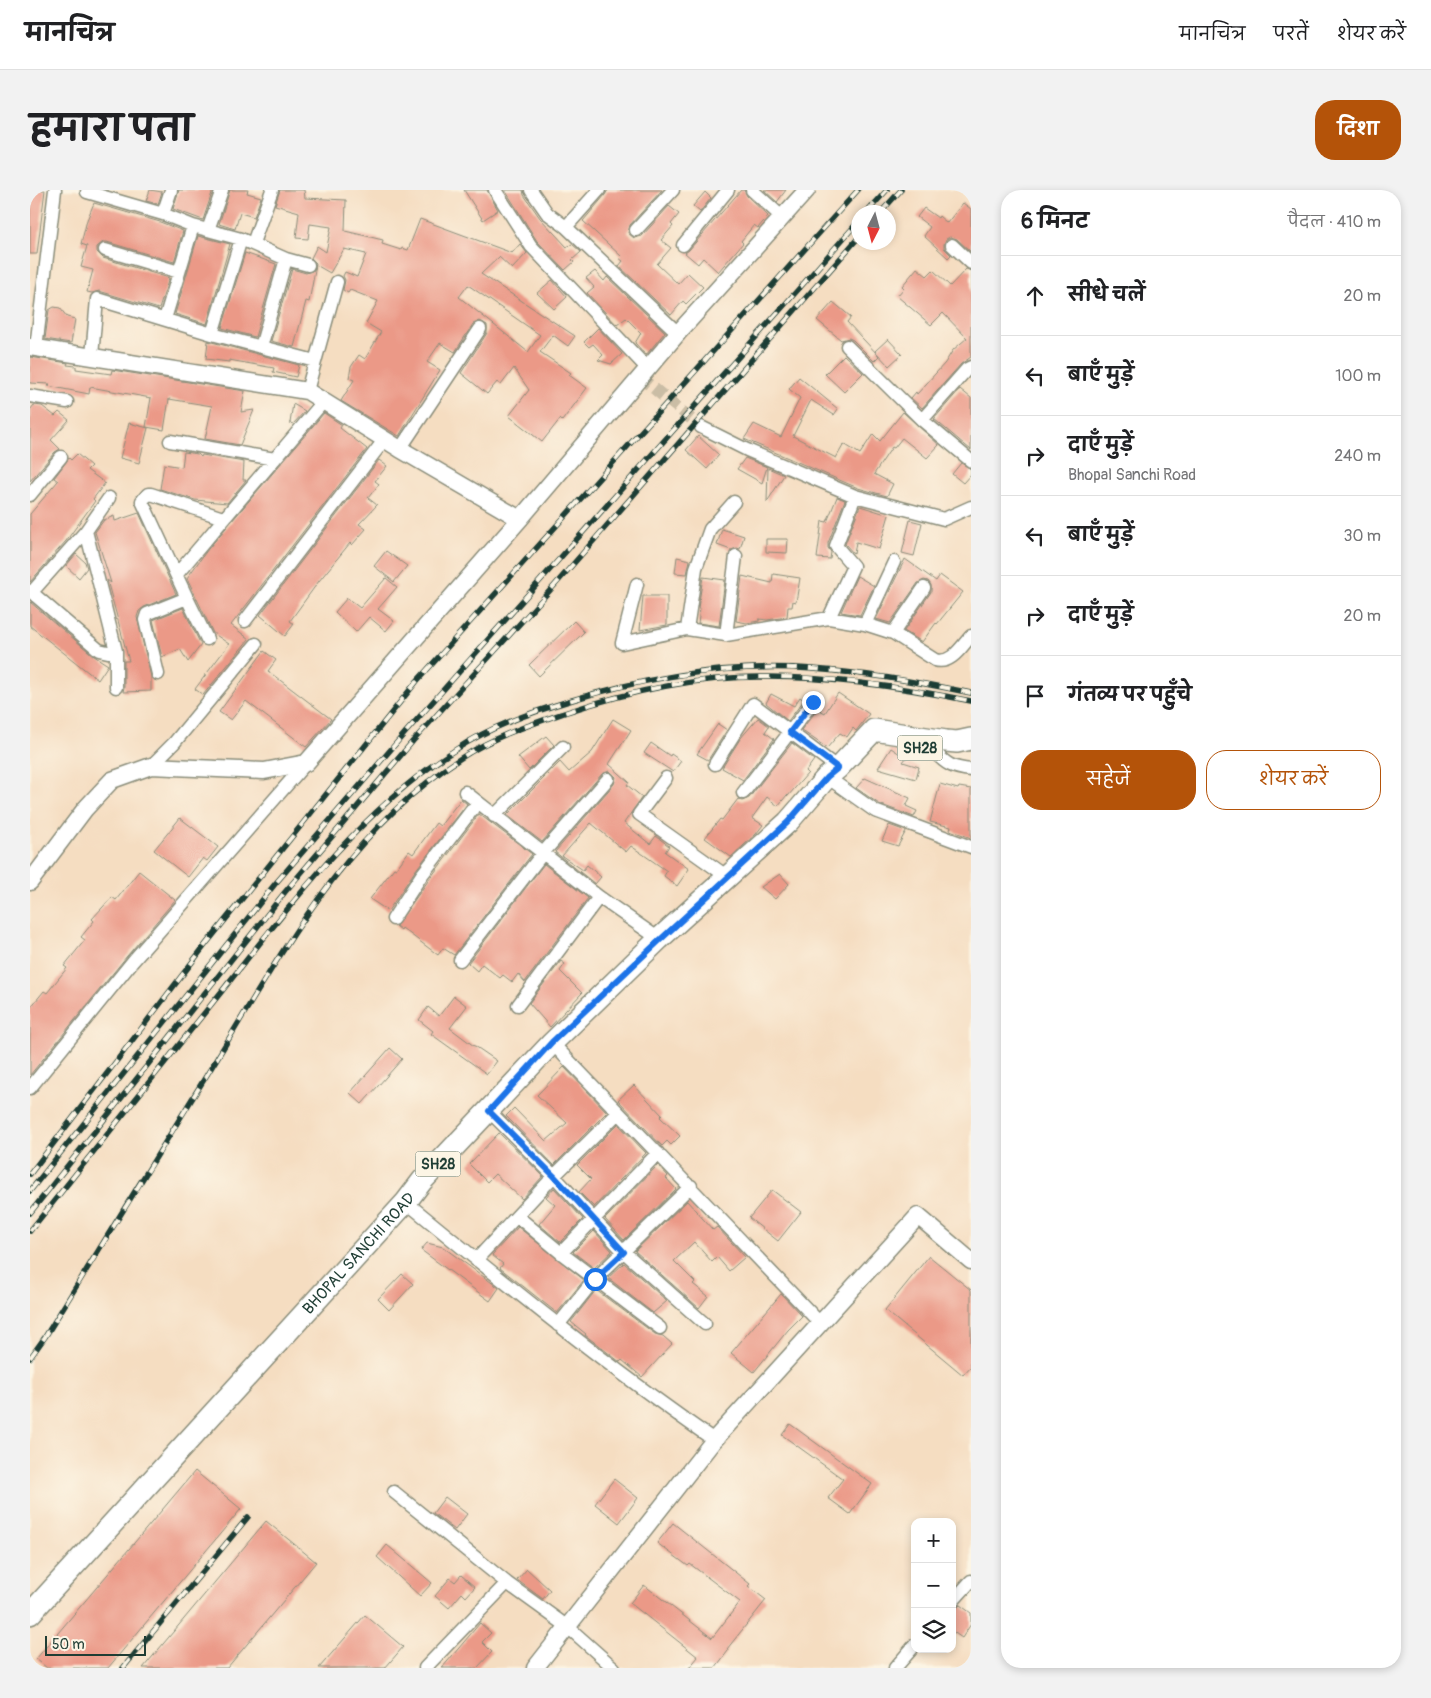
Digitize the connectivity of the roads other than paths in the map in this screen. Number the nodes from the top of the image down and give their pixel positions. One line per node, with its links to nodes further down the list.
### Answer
1 (56, 190): 33 (street)
2 (170, 190): 13 (street)
3 (222, 190): 17 (street)
4 (272, 190): 19 (street)
5 (495, 190): 38 (street)
6 (531, 190): 16 (street)
7 (599, 190): 16 (street)
8 (673, 190): 18 (street)
9 (728, 190): 20 (street)
10 (752, 190): 14 (street)
11 (807, 190): 14 (street)
12 (87, 192): 13 (street)
13 (163, 214): 15 (street)
14 (783, 218): 30 (street)
15 (193, 226): 17 (street); 26 (street)
16 (566, 227): 30 (street)
17 (208, 230): 19 (street)
18 (636, 230)
19 (247, 241): 23 (street); 31 (street)
20 (683, 245)
21 (952, 245): 24 (street)
22 (105, 250): 26 (street)
23 (286, 259): 25 (street); 34 (street)
24 (971, 263)
25 (308, 265)
26 (179, 272): 28 (street)
27 (337, 282): 36 (street)
28 (165, 319): 31 (street); 35 (street)
29 (480, 329): 47 (street)
30 (678, 333): 38 (street)
31 (212, 334): 34 (street)
32 (847, 346): 43 (street)
33 (33, 347): 35 (street)
34 (261, 347): 36 (street)
35 (92, 356): 39 (street)
36 (315, 360): 39 (street)
37 (971, 367): 43 (street)
38 (647, 368): 57 (street)
39 (307, 392): 42 (street)
40 (30, 396): 41 (street)
41 (66, 402)
42 (323, 402): 46 (street); 49 (street)
43 (922, 420): 50 (street)
44 (701, 427): 52 (street)
45 (170, 440): 49 (street)
46 (384, 440): 47 (street); 67 (street)
47 (400, 449): 57 (street)
48 (61, 457): 51 (street)
49 (274, 459): 56 (street)
50 (971, 461)
51 (30, 495)
52 (854, 496): 55 (street); 66 (street)
53 (109, 498): 58 (street)
54 (734, 502): 69 (street)
55 (971, 507)
56 (223, 518): 61 (street); 61 (street)
57 (520, 519): 85 (street)
58 (86, 531): 64 (street); 75 (street)
59 (736, 556): 71 (street)
60 (894, 562): 68 (street)
61 (177, 574): 65 (street)
62 (637, 584): 69 (street)
63 (924, 588): 70 (street)
64 (31, 592): 75 (street)
65 (187, 598): 73 (street); 76 (street)
66 (829, 618): 68 (street); 71 (street)
67 (245, 621)
68 (865, 624): 70 (street)
69 (687, 629): 71 (street)
70 (893, 633): 72 (street)
71 (726, 634)
72 (971, 636)
73 (207, 638)
74 (256, 644): 87 (street)
75 (116, 650): 77 (street)
76 (158, 674)
77 (116, 687)
78 (813, 702): 79 (street)
79 (790, 732): 86 (street); 89 (street); 93 (street)
80 (871, 734): 81 (main road); 84 (main road, SH28); 89 (main road, BHOPAL SANCHI ROAD / SH28)
81 (971, 739)
82 (563, 747): 95 (street)
83 (971, 750): 84 (main road, SH28)
84 (934, 751): 88 (street)
85 (306, 763): 87 (street); 106 (street)
86 (715, 764)
87 (151, 766): 99 (street)
88 (971, 770)
89 (833, 772): 96 (street); 98 (main road, BHOPAL SANCHI ROAD / SH28)
90 (666, 778): 98 (street)
91 (608, 779): 97 (street)
92 (465, 792): 94 (street)
93 (743, 793)
94 (478, 802): 95 (street); 101 (street)
95 (494, 816): 97 (street)
96 (971, 847)
97 (543, 853): 100 (street); 103 (street)
98 (729, 878): 102 (main road, BHOPAL SANCHI ROAD / SH28)
99 (30, 882)
100 (599, 897): 102 (street); 104 (street)
101 (393, 919)
102 (660, 940): 105 (main road, BHOPAL SANCHI ROAD / SH28)
103 (460, 960)
104 (518, 1005)
105 (552, 1042): 107 (main road, BHOPAL SANCHI ROAD / SH28); 108 (street)
106 (30, 1088)
107 (489, 1111): 110 (street); 112 (main road, BHOPAL SANCHI ROAD / SH28)
108 (618, 1113): 109 (street); 110 (street)
109 (658, 1153): 111 (street); 114 (street)
110 (554, 1176): 113 (street); 114 (street)
111 (690, 1186): 115 (street); 120 (street)
112 (406, 1202): 117 (street); 129 (main road, BHOPAL SANCHI ROAD / SH28)
113 (517, 1216): 116 (street); 117 (street)
114 (593, 1219): 115 (street); 116 (street)
115 (624, 1252): 119 (street); 121 (street)
116 (561, 1253): 119 (street)
117 (476, 1260): 122 (street)
118 (971, 1261): 120 (street)
119 (595, 1279): 122 (street); 123 (street)
120 (820, 1323): 124 (street)
121 (705, 1324)
122 (558, 1325): 124 (street)
123 (660, 1328)
124 (714, 1440): 130 (street)
125 (394, 1492): 127 (street)
126 (971, 1581): 128 (street)
127 (506, 1583): 130 (street); 132 (street)
128 (956, 1598)
129 (30, 1614)
130 (568, 1628): 133 (street); 134 (street)
131 (911, 1650): 135 (street)
132 (425, 1668)
133 (535, 1668)
134 (614, 1668)
135 (895, 1668)

